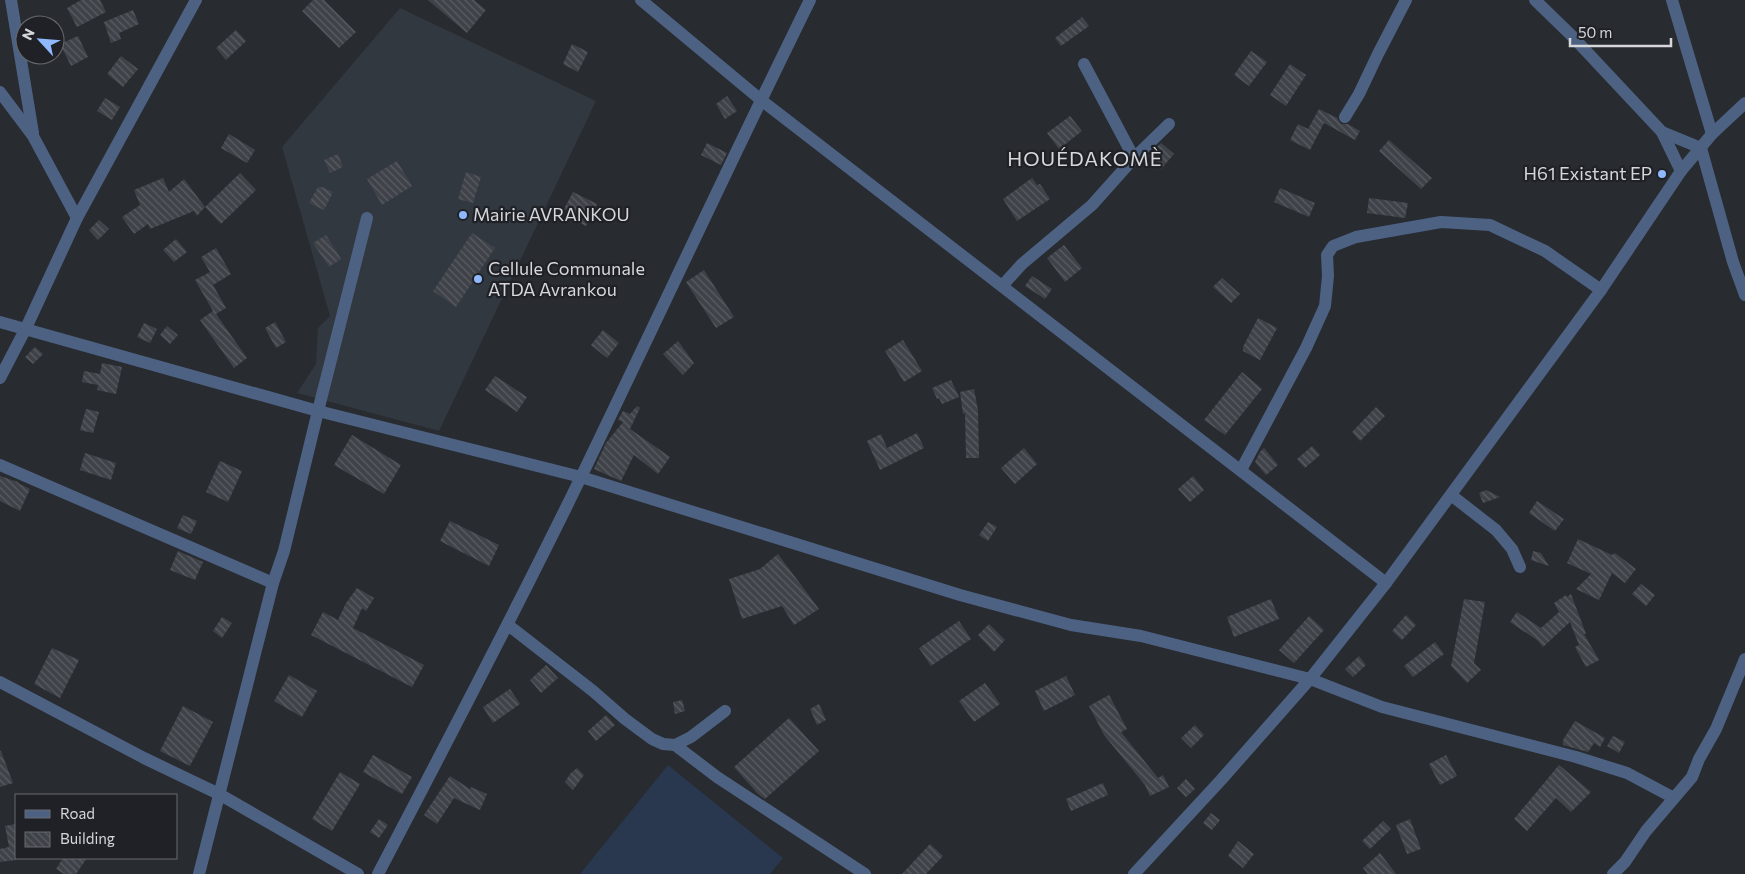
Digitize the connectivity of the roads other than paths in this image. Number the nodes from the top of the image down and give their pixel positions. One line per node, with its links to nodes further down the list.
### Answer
1 (11, 0): 16 (street)
2 (196, 0): 20 (street)
3 (641, 0): 10 (street)
4 (810, 0): 10 (street)
5 (1406, 0): 12 (street)
6 (1535, 0): 14 (street)
7 (1672, 0): 15 (street)
8 (1084, 64): 18 (street)
9 (0, 92): 16 (street)
10 (761, 100): 22 (street); 31 (street)
11 (1745, 103): 15 (street)
12 (1345, 116)
13 (1169, 124): 18 (street)
14 (1662, 132): 17 (street); 19 (street)
15 (1712, 134): 17 (street)
16 (33, 136): 20 (street)
17 (1701, 148): 19 (street); 24 (street)
18 (1134, 158): 22 (street)
19 (1681, 171): 23 (street)
20 (78, 218): 26 (street)
21 (367, 218): 28 (street)
22 (1002, 286): 30 (street)
23 (1601, 290): 30 (street); 32 (street)
24 (1745, 295)
25 (0, 322): 26 (street)
26 (26, 328): 27 (street); 28 (street)
27 (0, 378)
28 (318, 411): 31 (street); 34 (street)
29 (0, 465): 34 (street)
30 (1241, 470): 35 (street)
31 (581, 477): 36 (street); 38 (street)
32 (1451, 495): 33 (street); 35 (street)
33 (1520, 567)
34 (273, 583): 44 (street)
35 (1386, 583): 38 (street)
36 (508, 625): 43 (street); 48 (street)
37 (1745, 658): 45 (street)
38 (1310, 679): 45 (street); 50 (street)
39 (0, 682): 40 (street)
40 (12, 688): 41 (street); 44 (street)
41 (0, 695)
42 (725, 711): 43 (street)
43 (675, 745): 49 (street)
44 (219, 794): 46 (street); 47 (street)
45 (1674, 798): 51 (street)
46 (199, 874)
47 (358, 874)
48 (378, 874)
49 (865, 874)
50 (1134, 874)
51 (1614, 874)

